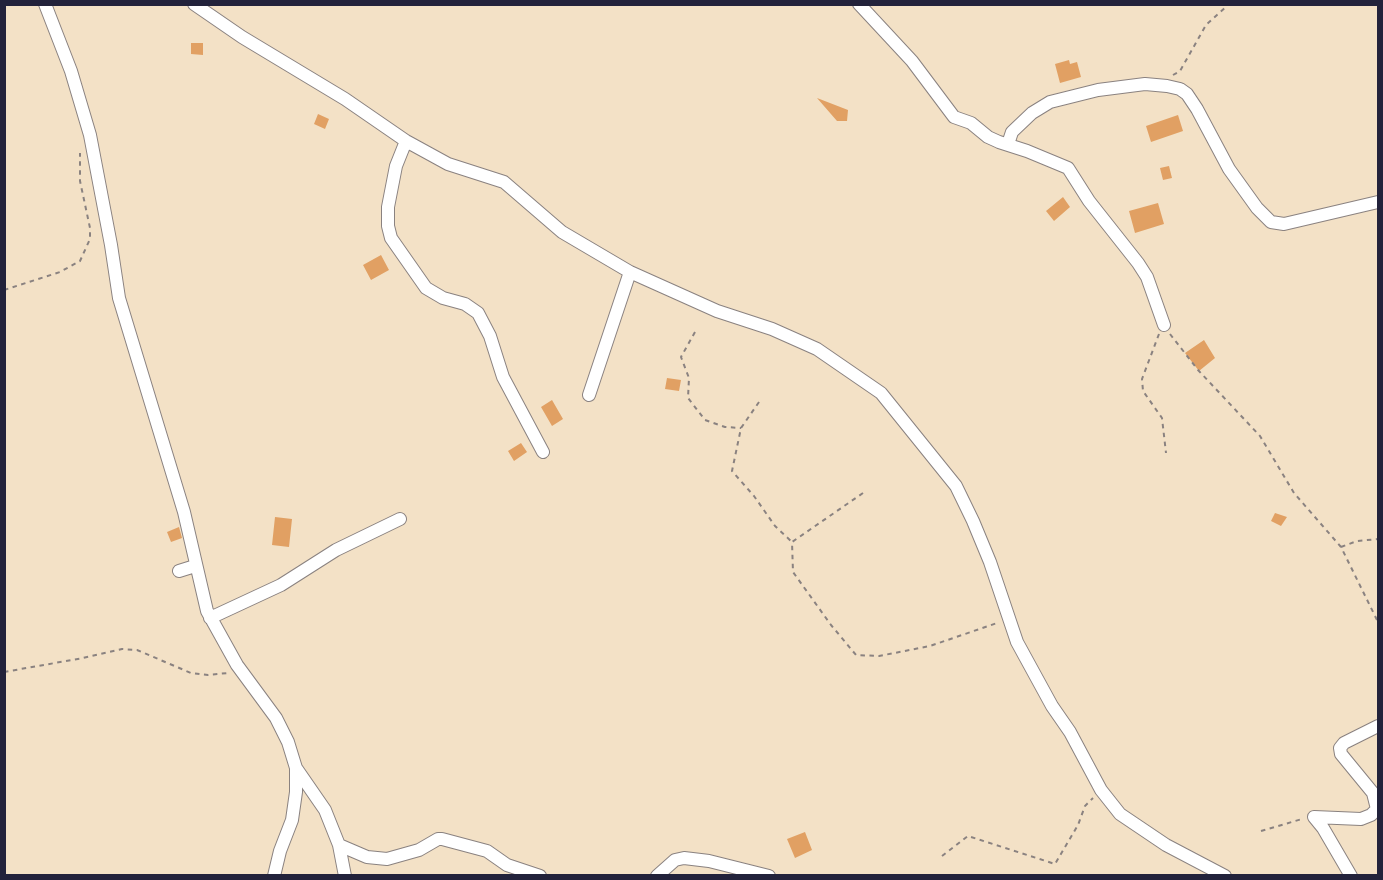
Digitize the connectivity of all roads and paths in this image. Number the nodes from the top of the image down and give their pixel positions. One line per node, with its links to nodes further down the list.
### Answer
1 (45, 4): 6 (street)
2 (194, 4): 7 (street)
3 (859, 4): 8 (street)
4 (1229, 4): 5 (path)
5 (1166, 79)
6 (90, 135): 11 (path); 24 (street)
7 (406, 141): 10 (street); 17 (street)
8 (1008, 144): 9 (street); 12 (street)
9 (1378, 202)
10 (630, 272): 14 (street); 27 (street)
11 (4, 290)
12 (1164, 325): 18 (path); 23 (path)
13 (695, 332): 16 (path)
14 (589, 395)
15 (759, 402): 16 (path)
16 (741, 428): 22 (path)
17 (543, 452)
18 (1166, 453)
19 (863, 493): 22 (path)
20 (400, 519): 26 (street)
21 (1378, 539): 23 (path)
22 (792, 542): 27 (path)
23 (1341, 547): 28 (path)
24 (195, 566): 25 (street); 26 (street)
25 (179, 571)
26 (210, 618): 29 (street)
27 (1008, 619): 33 (street)
28 (1378, 622)
29 (237, 665): 30 (path); 32 (street)
30 (4, 672)
31 (1378, 726): 34 (street)
32 (296, 768): 36 (street); 38 (street)
33 (1101, 790): 37 (path); 43 (street)
34 (1314, 817): 35 (path); 44 (street)
35 (1261, 831)
36 (339, 845): 39 (street); 40 (street)
37 (942, 856)
38 (274, 876)
39 (345, 876)
40 (540, 876)
41 (657, 876): 42 (street)
42 (769, 876)
43 (1225, 876)
44 (1350, 876)

